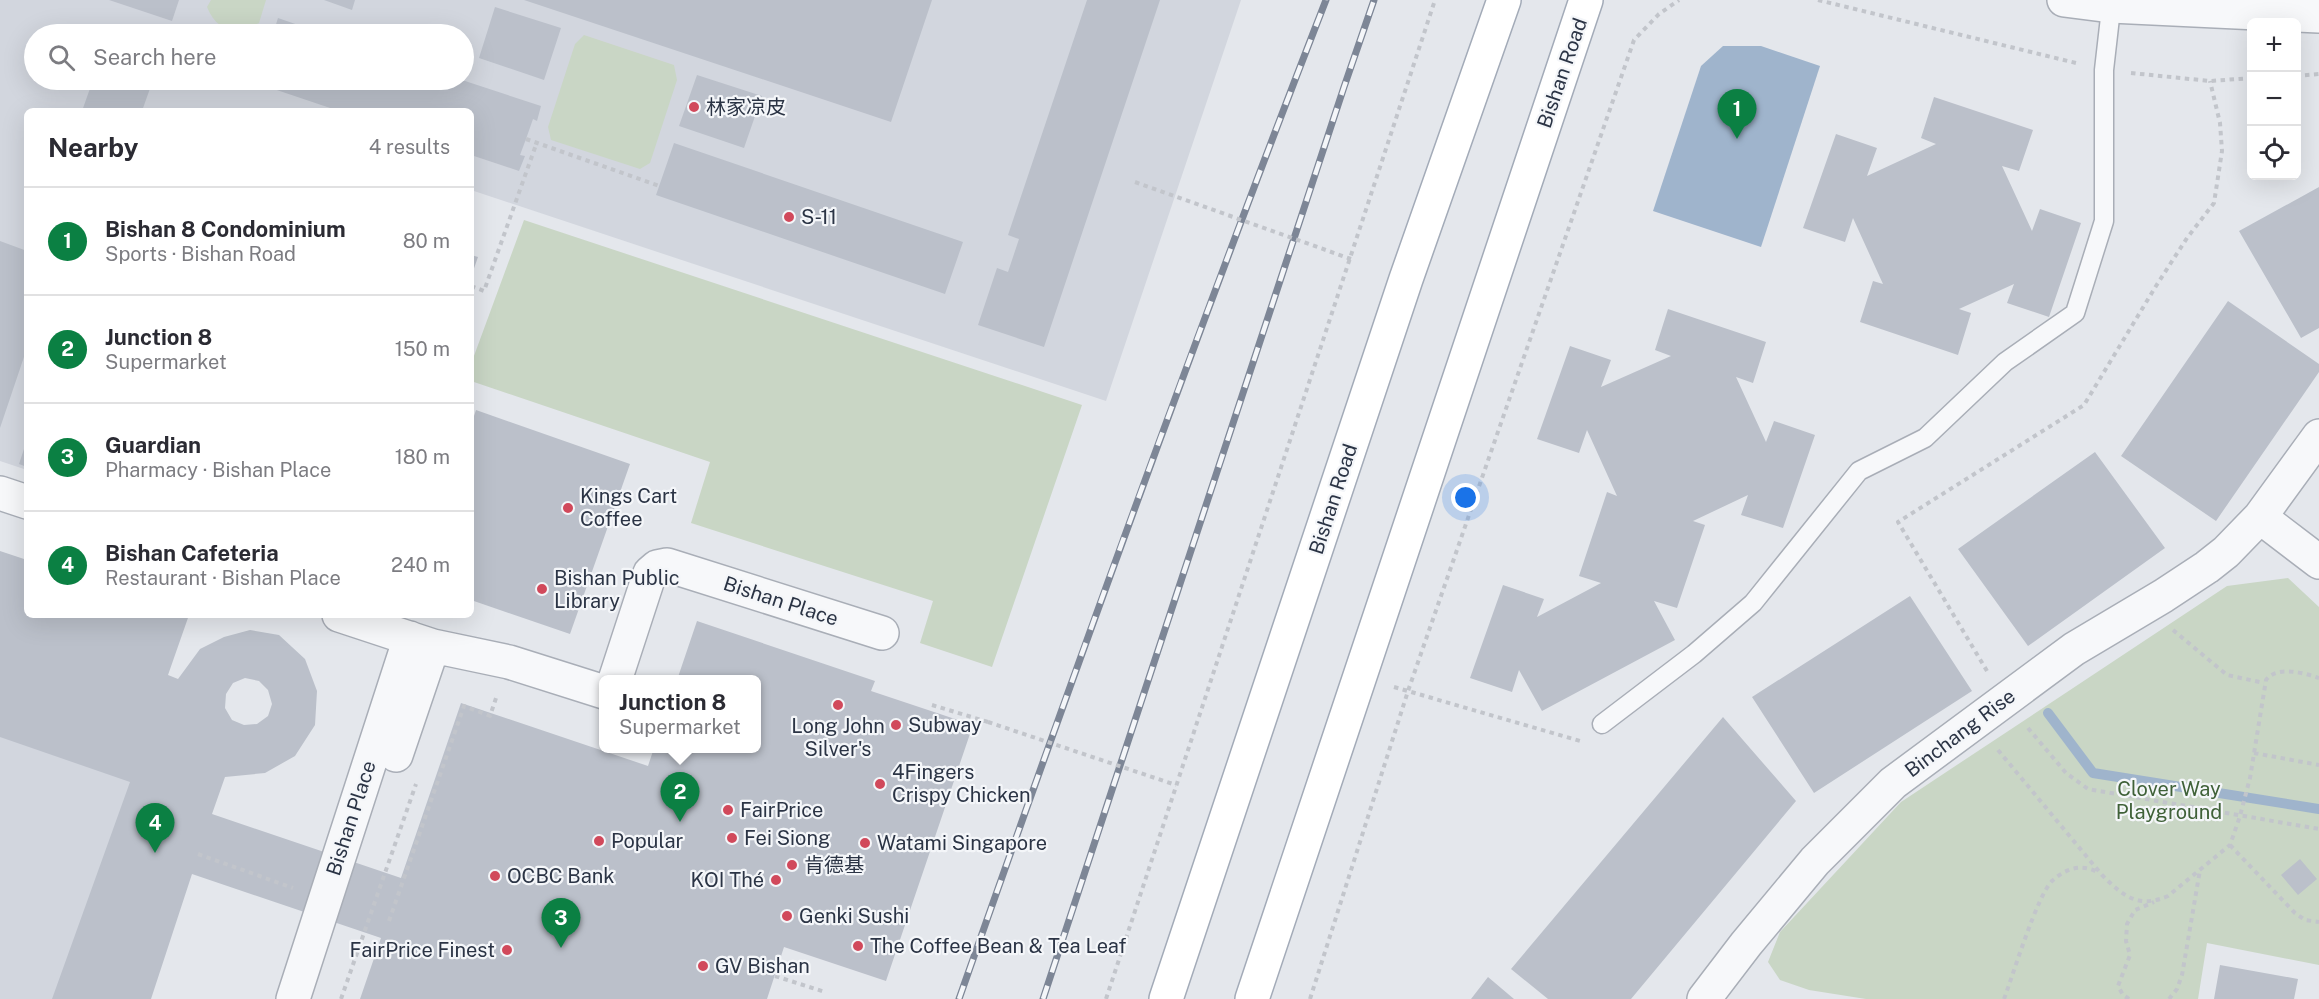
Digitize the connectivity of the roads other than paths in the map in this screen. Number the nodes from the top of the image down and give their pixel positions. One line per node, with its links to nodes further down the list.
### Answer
1 (1504, 0): 22 (main road, Bishan Road)
2 (1609, 0): 5 (main road)
3 (2064, 0): 4 (street)
4 (2111, 3): 6 (street); 19 (lane)
5 (1583, 10): 23 (main road, Bishan Road)
6 (2319, 16)
7 (2319, 436): 11 (street, Binchang Rise)
8 (0, 493): 9 (street)
9 (24, 501)
10 (0, 512): 12 (street)
11 (2260, 517): 13 (street); 24 (street, Binchang Rise)
12 (24, 519)
13 (2319, 562)
14 (348, 618): 16 (street)
15 (882, 633): 17 (street, Bishan Place)
16 (422, 642): 18 (street); 20 (street, Bishan Place); 21 (street, Bishan Place)
17 (617, 675)
18 (599, 691)
19 (1602, 724)
20 (293, 999)
21 (312, 999)
22 (1166, 999)
23 (1252, 999)
24 (1704, 999)

